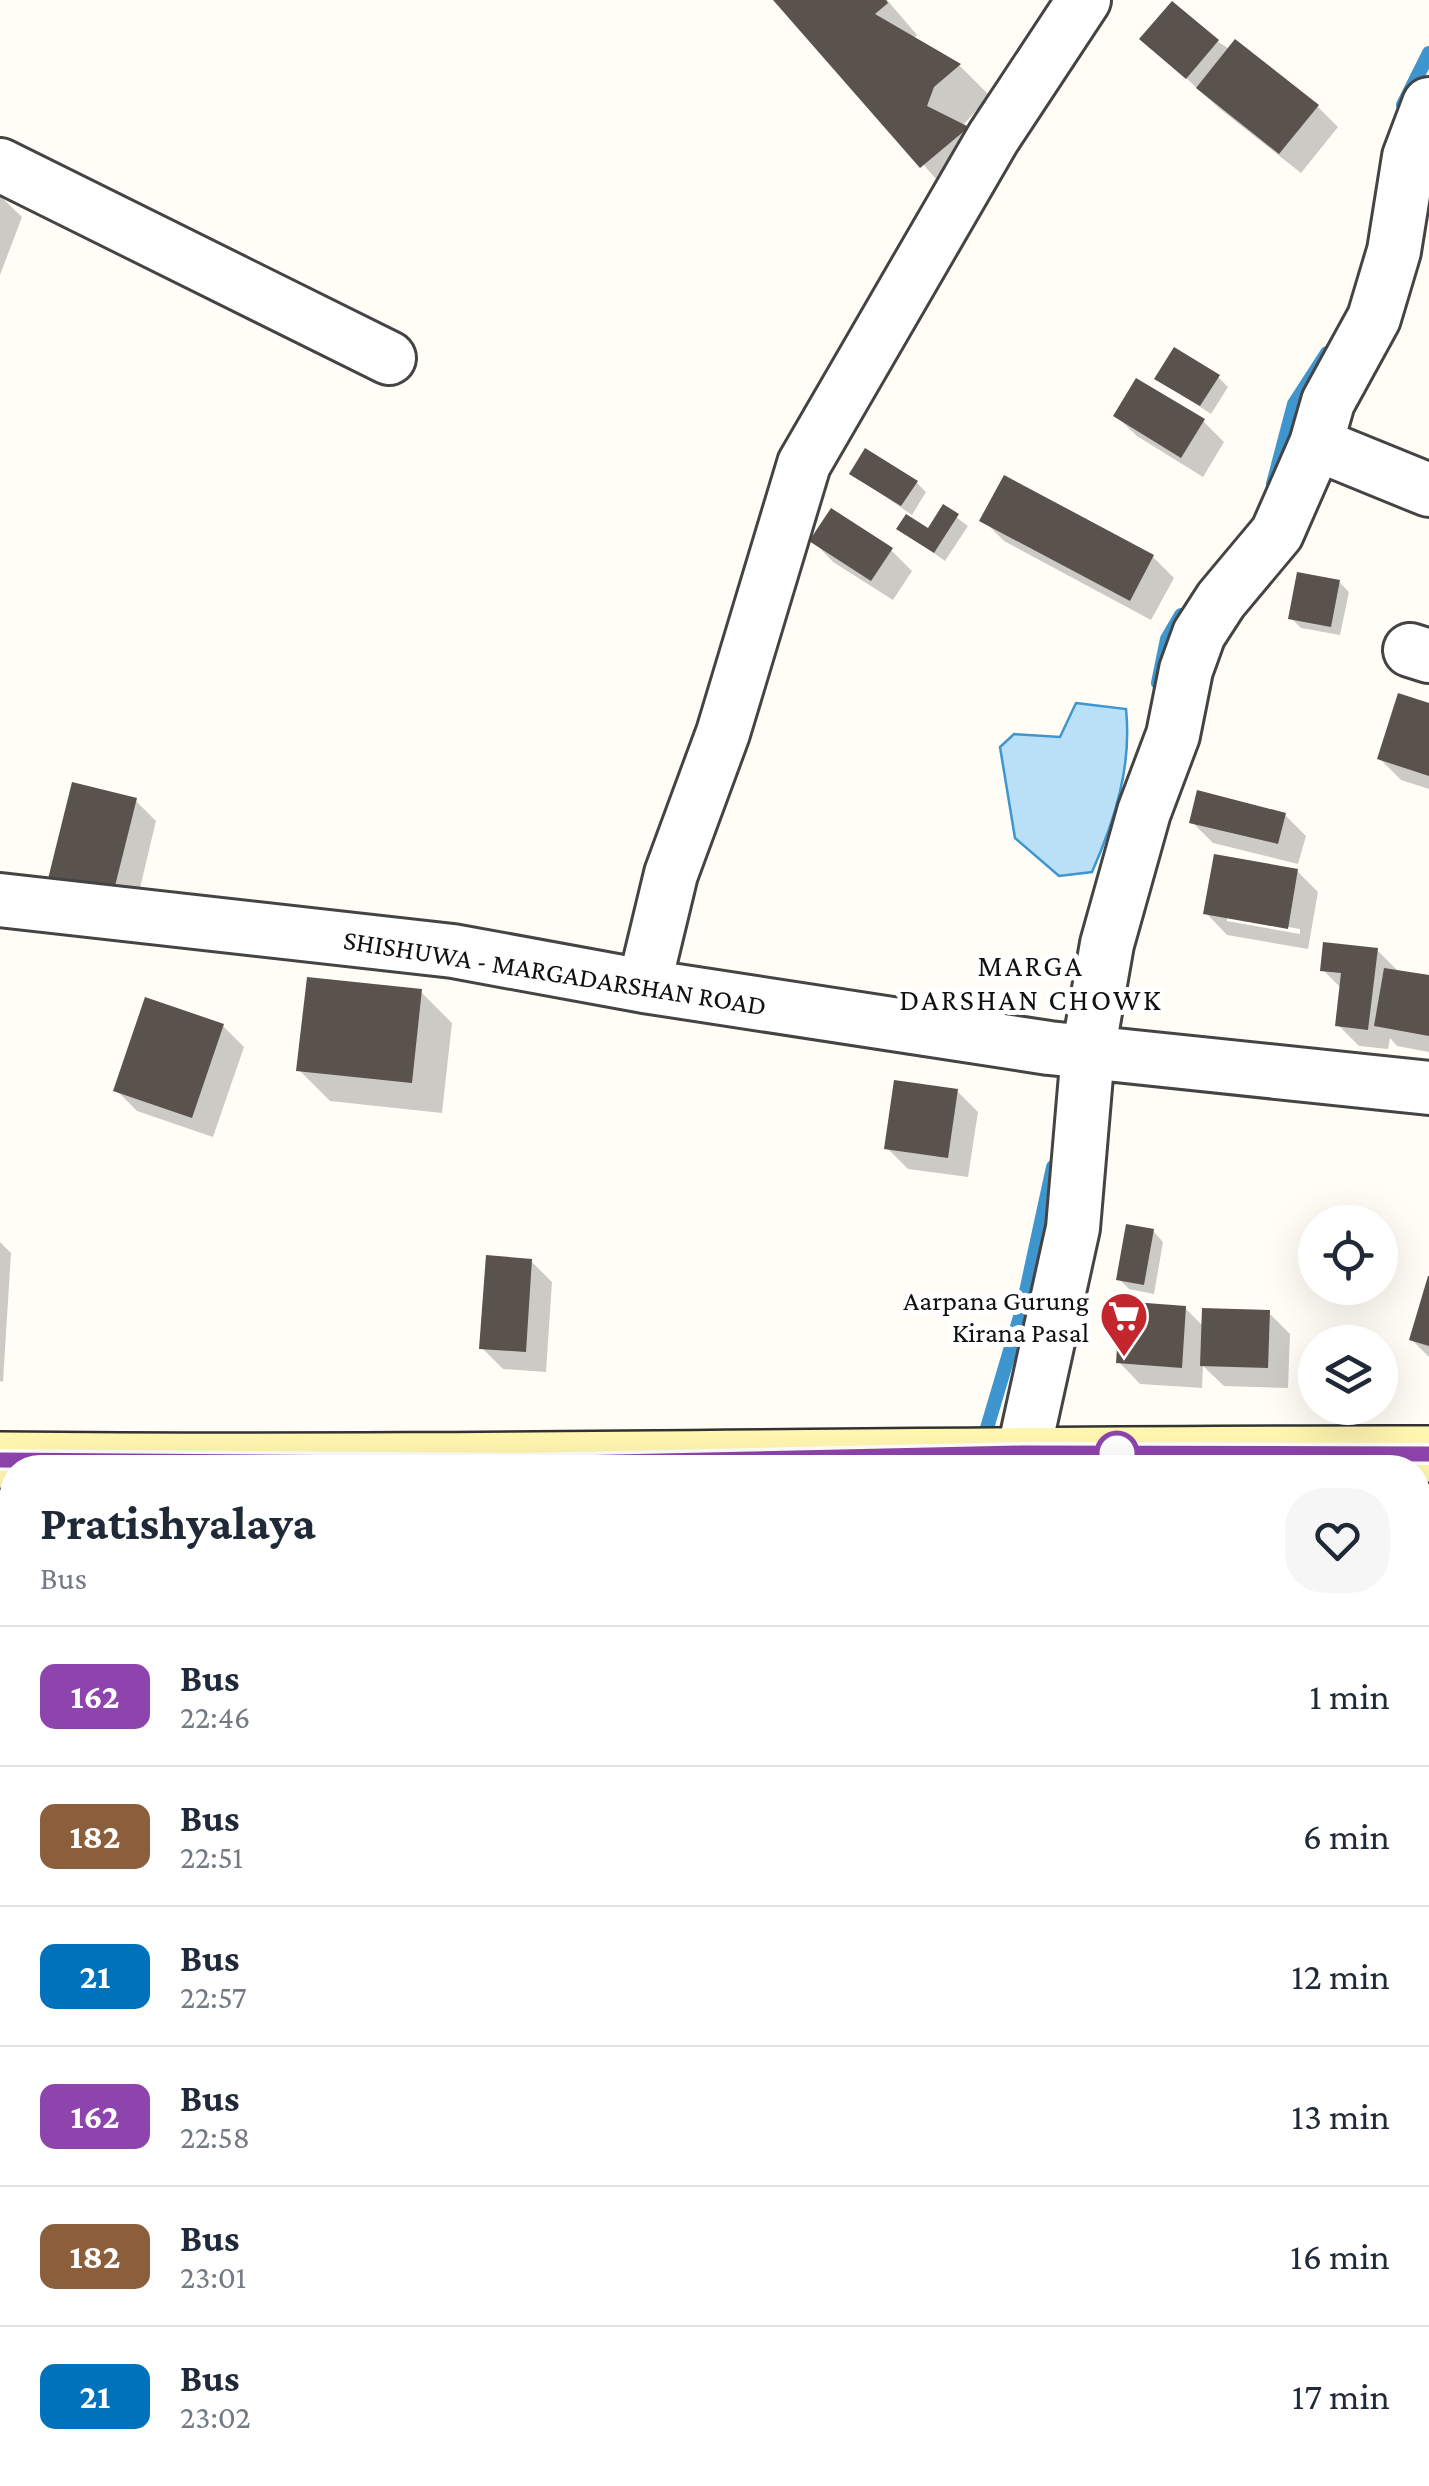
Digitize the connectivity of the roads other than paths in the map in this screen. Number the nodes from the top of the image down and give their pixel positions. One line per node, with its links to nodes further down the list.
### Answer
1 (1084, 0): 8 (street)
2 (1429, 104): 5 (street)
3 (0, 164): 4 (street)
4 (390, 358)
5 (1316, 444): 6 (street); 9 (street)
6 (1429, 490)
7 (0, 900): 8 (street, SHISHUWA - MARGADARSHAN ROAD)
8 (644, 986): 9 (street, SHISHUWA - MARGADARSHAN ROAD)
9 (1069, 1050): 10 (street, SHISHUWA - MARGADARSHAN ROAD); 12 (street)
10 (1429, 1088)
11 (1429, 1454): 13 (main road)
12 (1022, 1455)
13 (1361, 1455)

